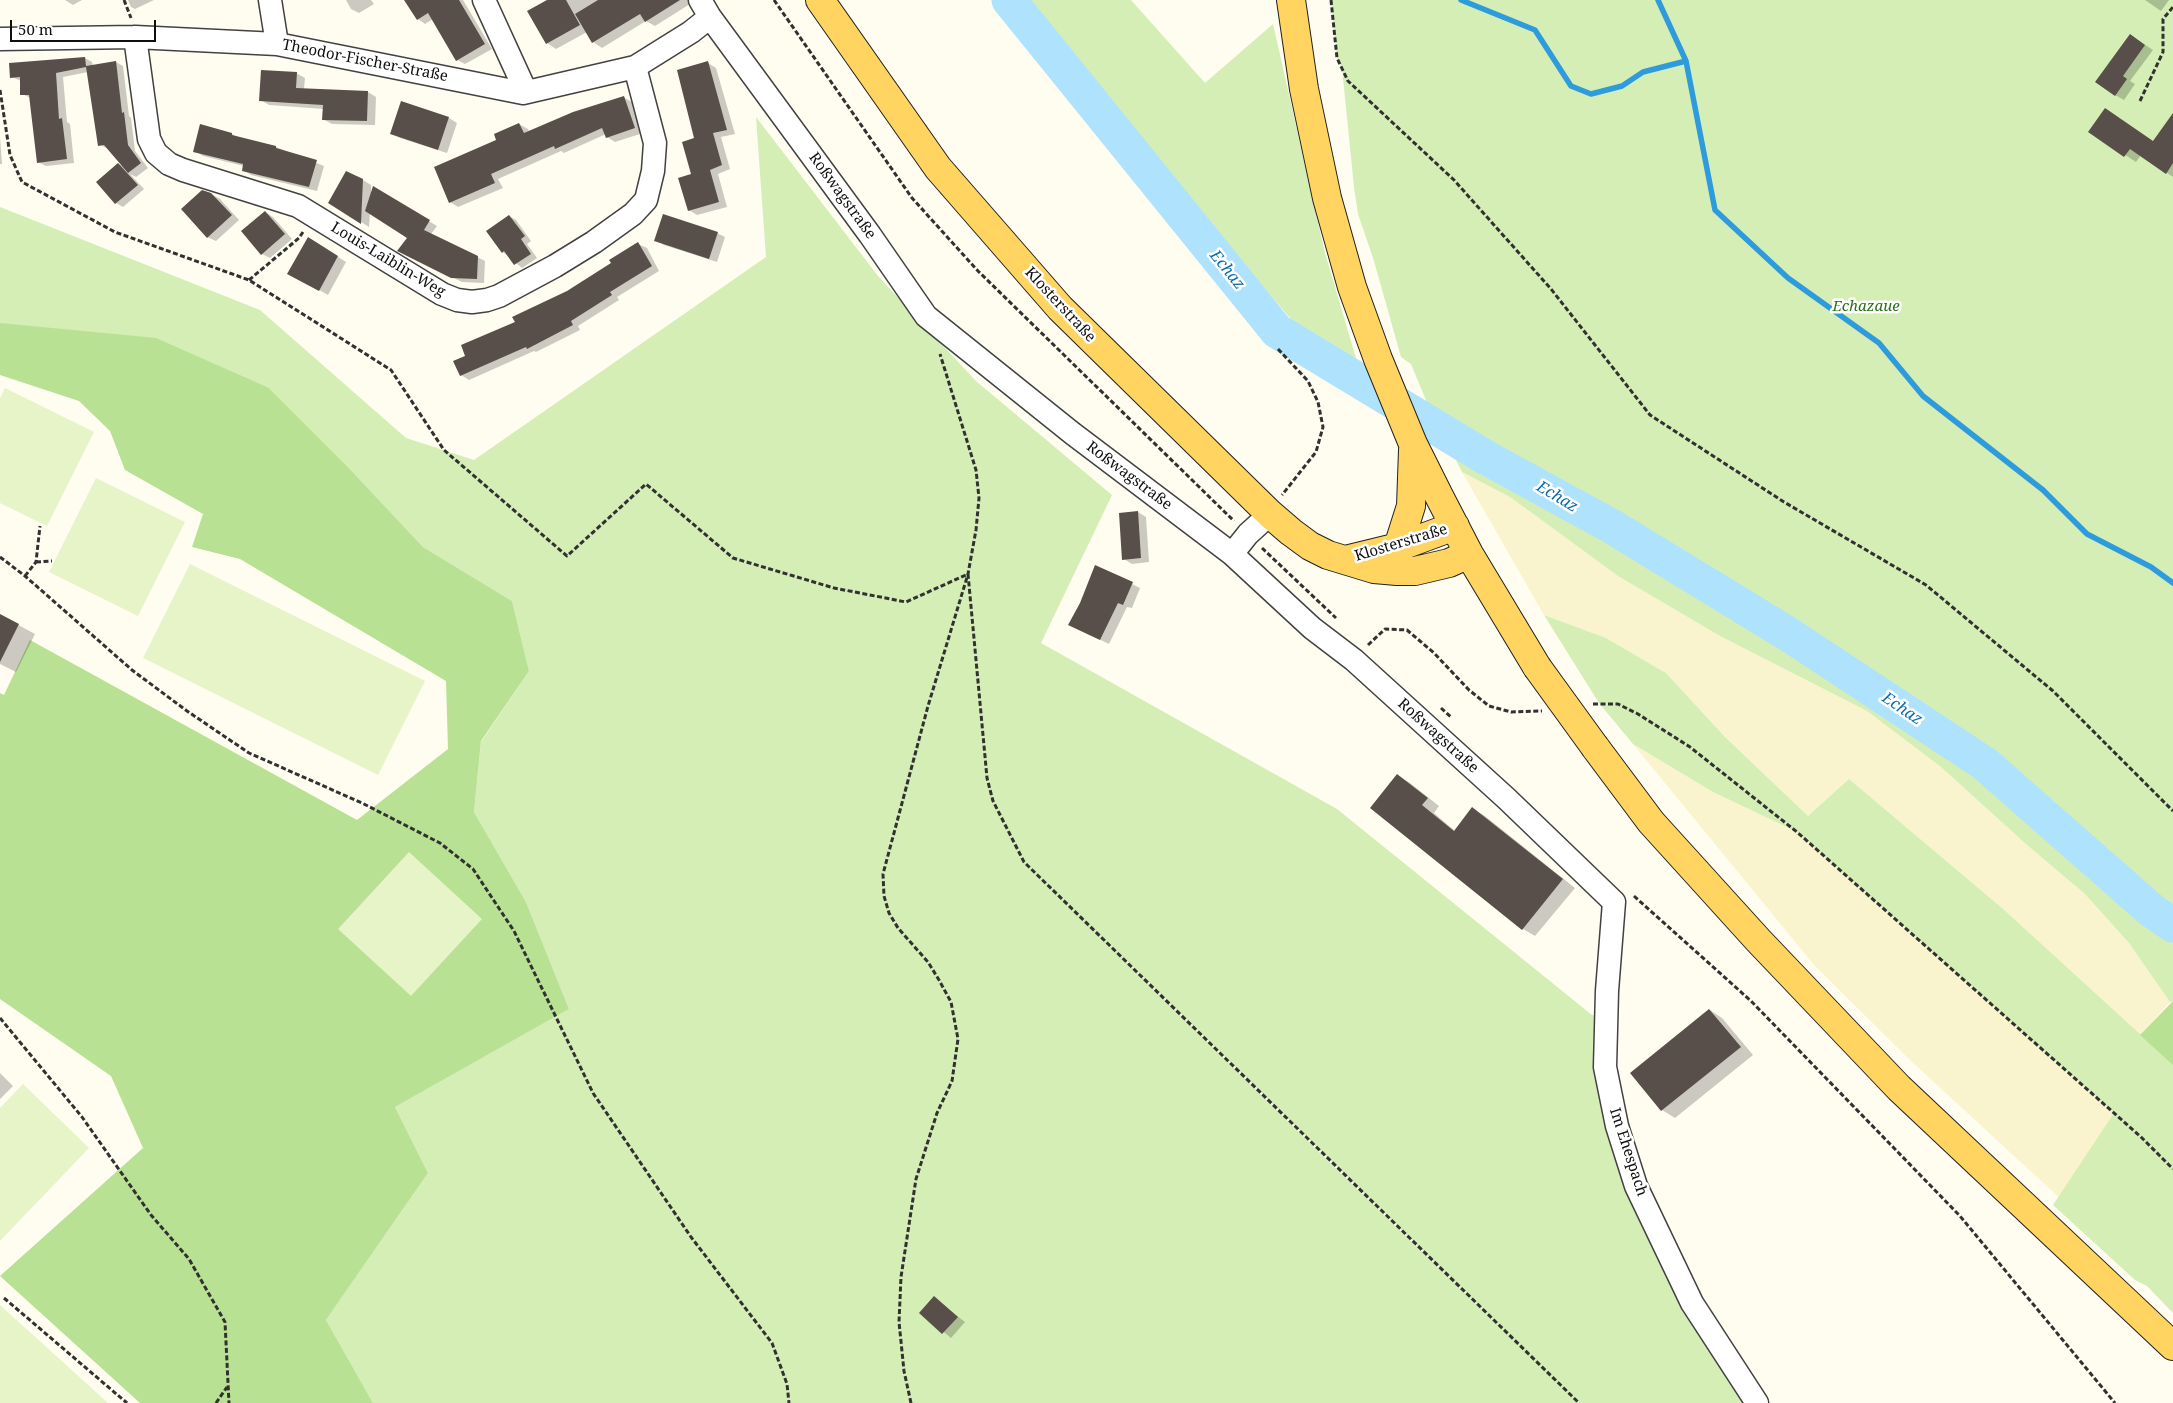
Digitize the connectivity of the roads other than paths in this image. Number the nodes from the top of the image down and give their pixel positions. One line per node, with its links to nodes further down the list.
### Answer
1 (270, 0): 8 (street)
2 (484, 0): 10 (street)
3 (820, 0): 12 (main road, Klosterstraße)
4 (1290, 0): 11 (main road)
5 (705, 9): 9 (street, Theodor-Fischer-Straße); 15 (street, Roßwagstraße)
6 (134, 37): 7 (street, Theodor-Fischer-Straße); 8 (street, Theodor-Fischer-Straße); 9 (street, Louis-Laiblin-Weg)
7 (0, 39)
8 (277, 44): 10 (street, Theodor-Fischer-Straße)
9 (634, 67): 10 (street, Theodor-Fischer-Straße)
10 (523, 93)
11 (1408, 433): 13 (main road); 14 (main road)
12 (1270, 514): 15 (street); 17 (main road, Klosterstraße)
13 (1454, 526): 14 (main road, Klosterstraße); 16 (main road)
14 (1398, 547): 17 (main road, Klosterstraße)
15 (1232, 554): 18 (street, Roßwagstraße)
16 (1469, 554): 17 (main road, Klosterstraße); 19 (main road, bridge)
17 (1348, 560)
18 (1614, 902): 20 (street, Im Ehespach)
19 (2173, 1346)
20 (1757, 1403)

